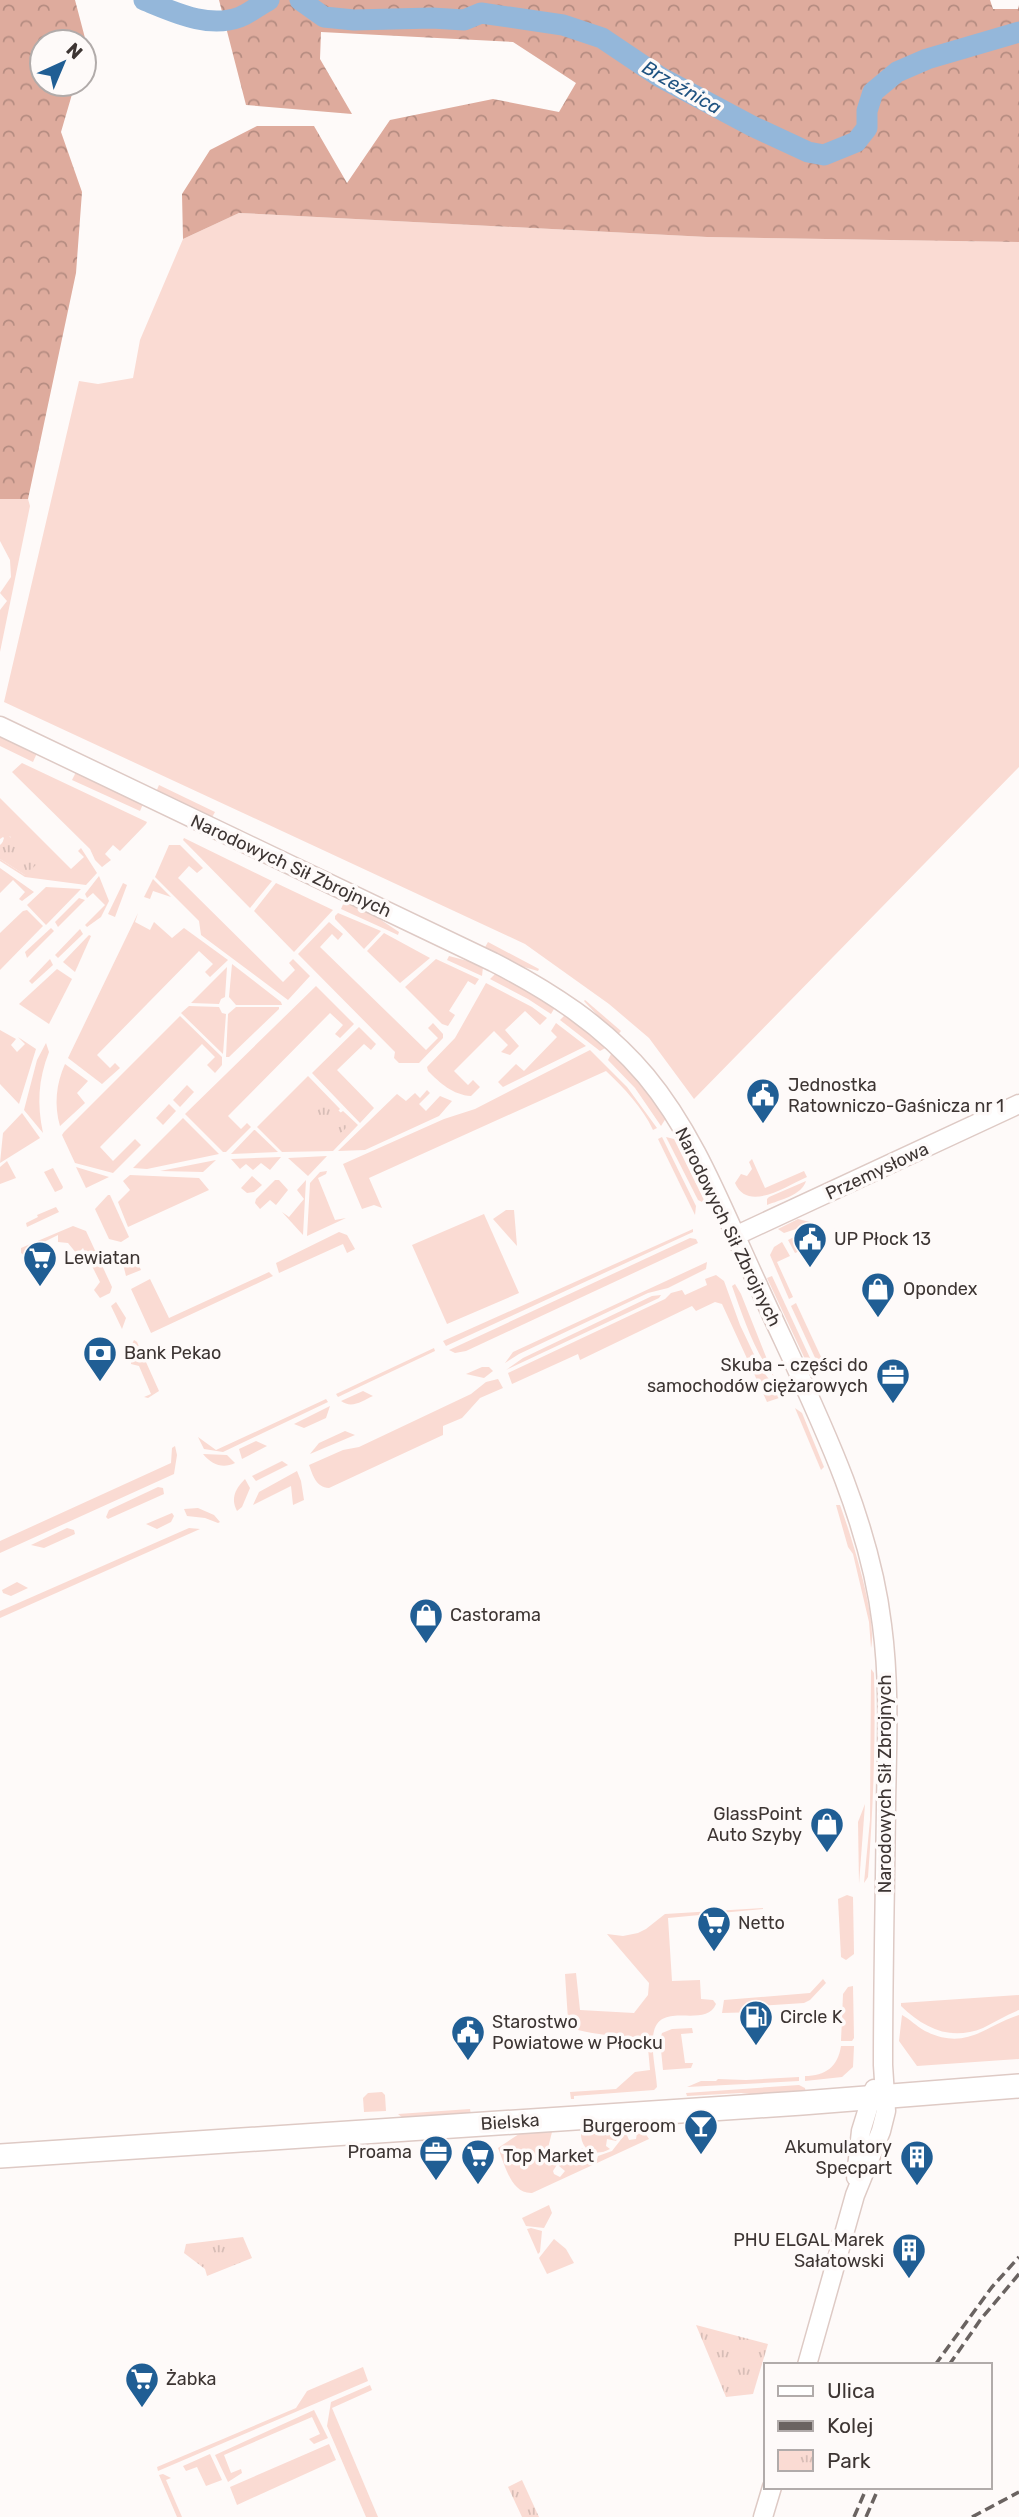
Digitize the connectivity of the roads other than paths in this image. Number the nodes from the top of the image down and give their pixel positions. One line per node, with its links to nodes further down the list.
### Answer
1 (0, 726): 3 (street, Narodowych Sił Zbrojnych)
2 (1019, 1104): 3 (street, Przemysłowa)
3 (735, 1236): 5 (street, Narodowych Sił Zbrojnych)
4 (1019, 2086): 5 (main road, Bielska)
5 (878, 2098): 6 (main road, Bielska); 7 (street, Narodowych Sił Zbrojnych)
6 (0, 2156)
7 (808, 2363)
8 (771, 2489): 9 (street)
9 (763, 2517)

